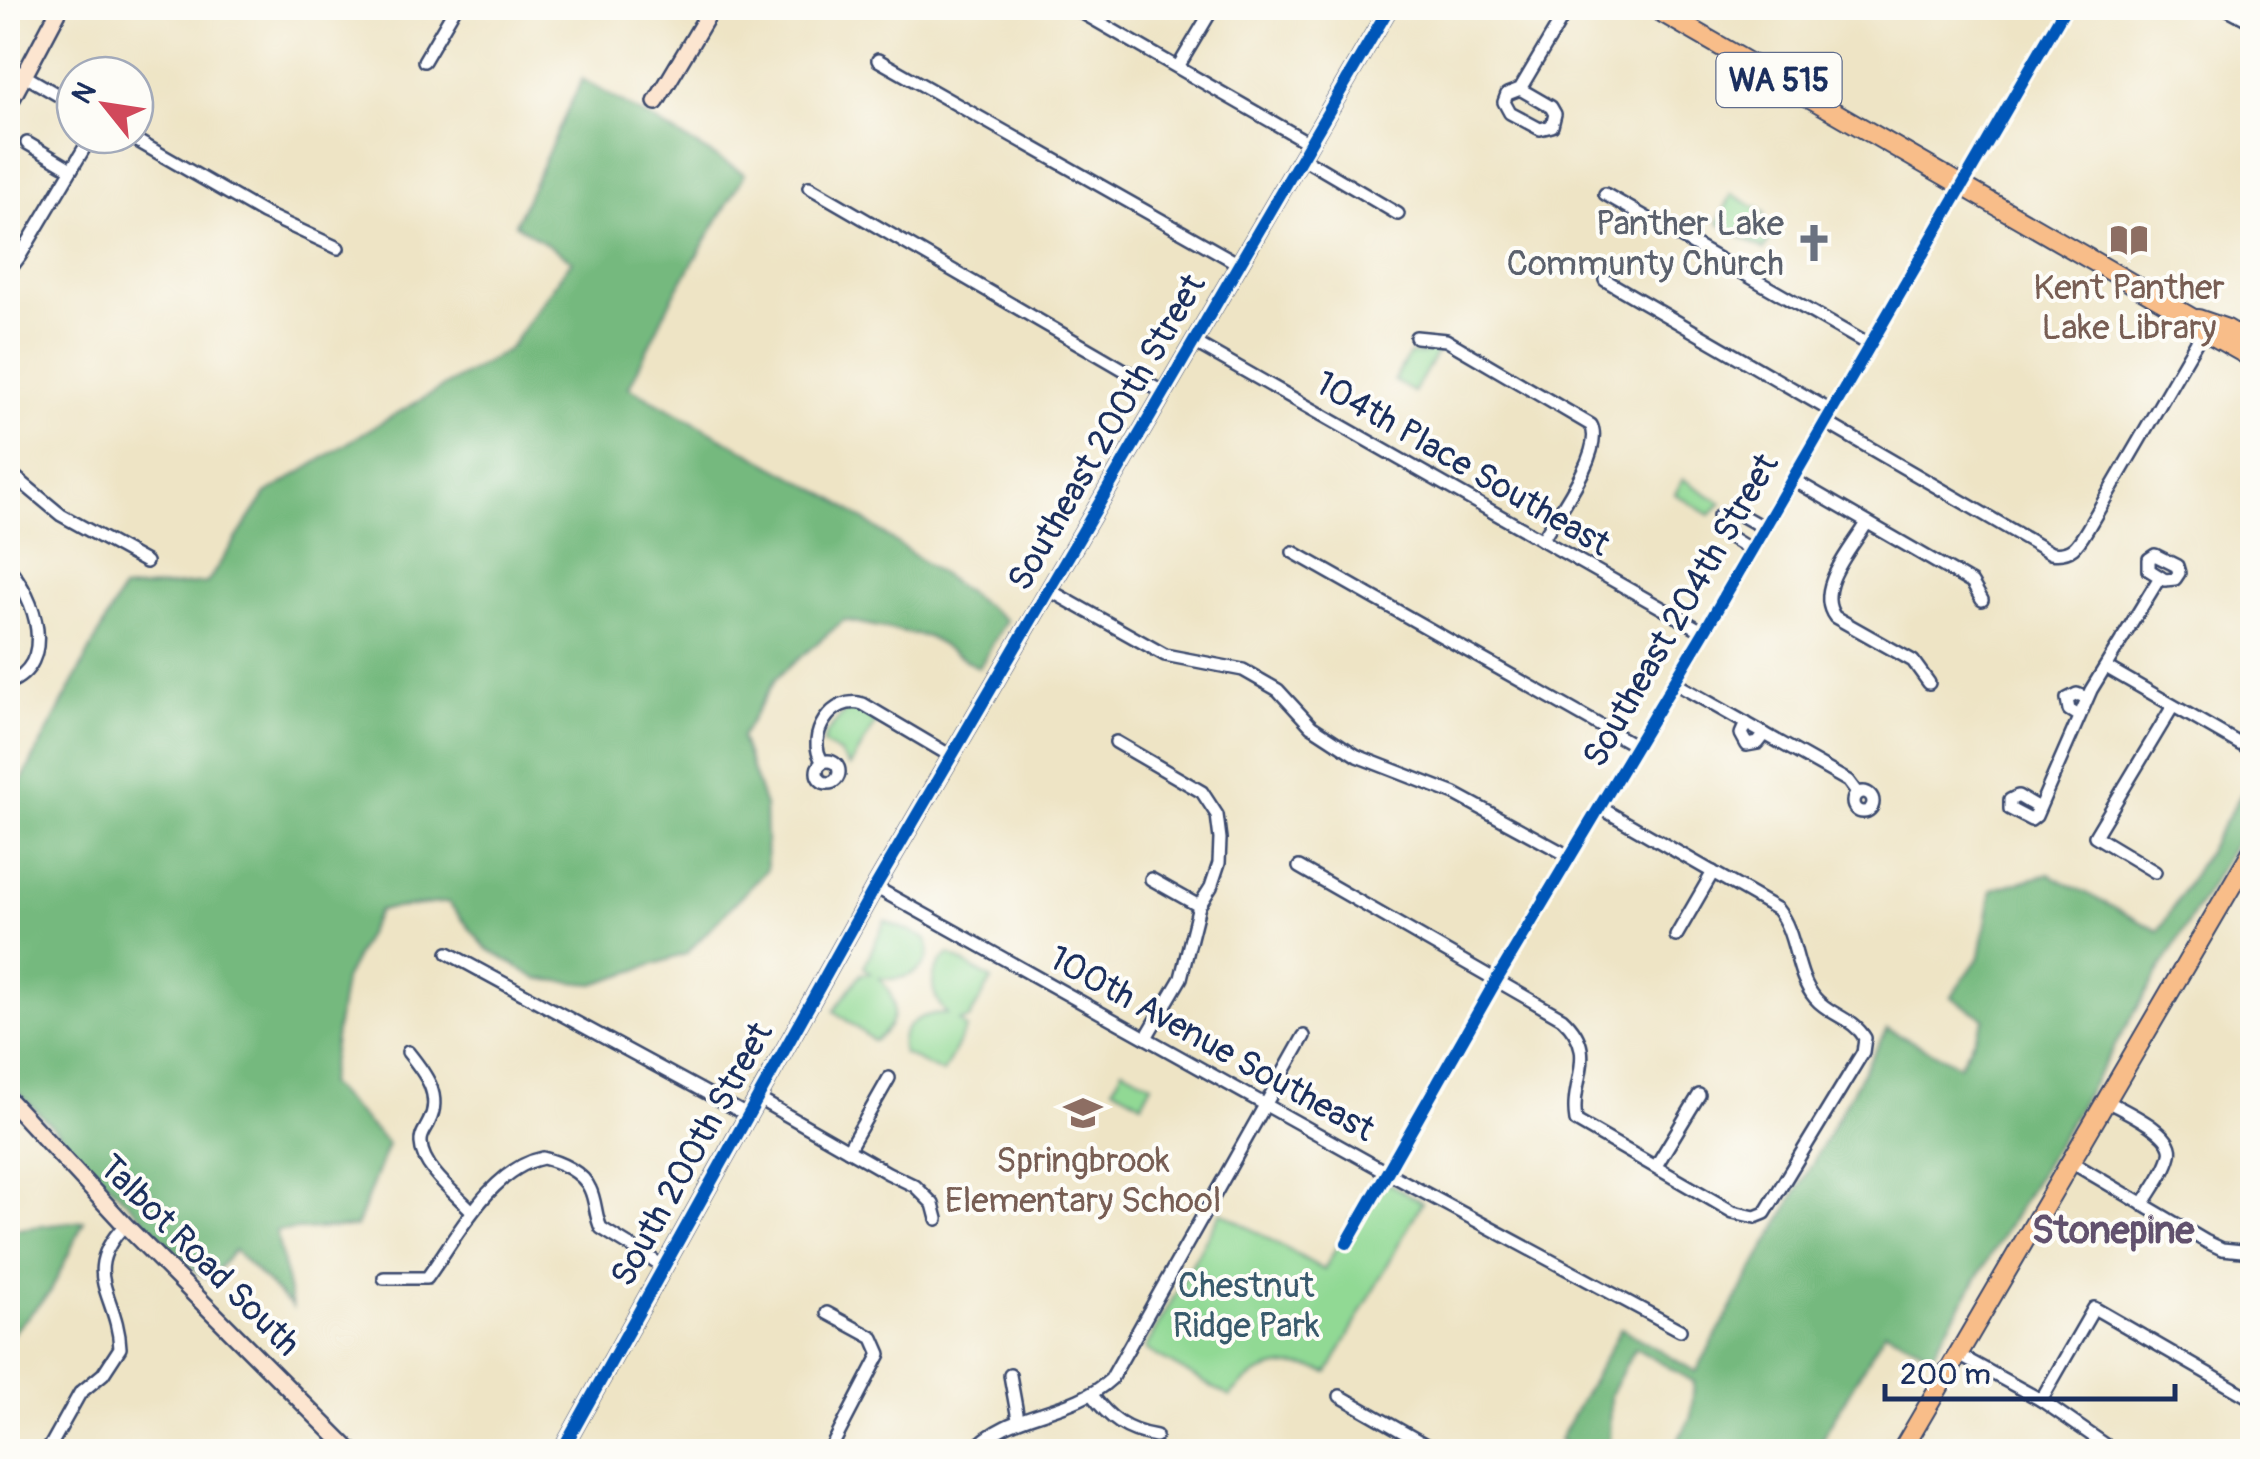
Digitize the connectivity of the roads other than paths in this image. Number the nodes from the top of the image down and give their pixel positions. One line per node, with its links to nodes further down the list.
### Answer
1 (60, 8): 16 (street)
2 (455, 8): 13 (street)
3 (712, 8): 19 (street)
4 (1074, 8): 15 (street)
5 (1212, 8): 15 (street)
6 (1389, 8): 22 (street, Southeast 200th Street)
7 (1568, 8): 17 (street)
8 (1654, 8): 26 (main road, WA 515)
9 (2065, 8): 26 (street, Southeast 204th Street)
10 (2226, 8): 11 (street)
11 (2252, 22)
12 (878, 60): 33 (street)
13 (424, 61)
14 (8, 66): 16 (street)
15 (1178, 67): 22 (street)
16 (25, 76): 18 (street); 20 (street)
17 (1520, 89)
18 (55, 93)
19 (656, 102)
20 (8, 106)
21 (27, 142): 25 (street)
22 (1305, 150): 29 (street); 33 (street, Southeast 200th Street)
23 (155, 151): 30 (street)
24 (80, 155): 25 (street)
25 (71, 170): 32 (street)
26 (1962, 186): 36 (main road, WA 515); 40 (street, Southeast 204th Street)
27 (809, 187): 42 (street)
28 (1604, 194): 40 (street)
29 (1398, 214)
30 (338, 248)
31 (8, 249): 32 (street)
32 (20, 256): 34 (street)
33 (1238, 264): 38 (street, Southeast 200th Street)
34 (8, 272)
35 (1604, 280): 43 (street)
36 (2198, 324): 39 (main road, WA 515); 41 (main road, WA 515); 43 (street)
37 (1416, 336): 48 (street)
38 (1194, 342): 42 (street, Southeast 200th Street); 48 (street, 104th Place Southeast)
39 (2252, 344)
40 (1869, 345): 43 (street, Southeast 204th Street)
41 (2252, 358)
42 (1164, 393): 54 (street, Southeast 200th Street)
43 (1828, 417): 45 (street, Southeast 204th Street)
44 (8, 471): 51 (street)
45 (1792, 479): 46 (street); 47 (street, Southeast 204th Street)
46 (1867, 523): 55 (street); 60 (street)
47 (1764, 528): 49 (street, Southeast 204th Street); 49 (street)
48 (1542, 540): 56 (street, 104th Place Southeast)
49 (1751, 550): 56 (street, Southeast 204th Street)
50 (1293, 552): 63 (street)
51 (146, 562)
52 (8, 567): 59 (street)
53 (2160, 577): 57 (street)
54 (1049, 590): 65 (street, Southeast 200th Street); 71 (street)
55 (1982, 600)
56 (1704, 632): 58 (street, Southeast 204th Street)
57 (2106, 667): 61 (street); 69 (street)
58 (1673, 682): 63 (street, Southeast 204th Street); 67 (street)
59 (8, 683)
60 (1929, 684)
61 (2173, 706): 64 (street); 74 (street)
62 (1116, 742): 77 (street)
63 (1636, 746): 68 (street, Southeast 204th Street)
64 (2252, 751)
65 (952, 756): 66 (street); 76 (street, Southeast 200th Street)
66 (823, 762)
67 (1858, 794)
68 (1600, 807): 71 (street, Southeast 204th Street); 73 (street)
69 (2037, 812)
70 (2252, 851): 88 (main road)
71 (1569, 856): 80 (street, Southeast 204th Street)
72 (1300, 867): 80 (street)
73 (1712, 872): 78 (street); 93 (street)
74 (2154, 872)
75 (1151, 878): 77 (street)
76 (876, 887): 81 (street, 100th Avenue Southeast); 86 (street, South 200th Street)
77 (1199, 906): 81 (street)
78 (1676, 936)
79 (448, 953): 90 (street)
80 (1497, 979): 93 (street); 94 (street, Southeast 204th Street)
81 (1147, 1036): 89 (street, 100th Avenue Southeast)
82 (1304, 1036): 89 (street)
83 (408, 1052): 96 (street)
84 (889, 1078): 91 (street)
85 (1698, 1094): 93 (street)
86 (757, 1098): 90 (street, South 200th Street); 91 (street)
87 (8, 1099): 98 (street, Talbot Road South)
88 (2107, 1101): 92 (main road); 95 (street)
89 (1268, 1105): 94 (street, 100th Avenue Southeast); 107 (street)
90 (747, 1115): 101 (street, South 200th Street)
91 (848, 1150): 97 (street)
92 (2071, 1162): 95 (street); 105 (main road)
93 (1656, 1166)
94 (1386, 1172): 99 (street, Southeast 204th Street); 104 (street, 100th Avenue Southeast)
95 (2143, 1205): 100 (street)
96 (472, 1211): 101 (street); 102 (street)
97 (936, 1220)
98 (125, 1225): 114 (street); 115 (street, Talbot Road South)
99 (1346, 1243)
100 (2252, 1252)
101 (663, 1266): 113 (street, South 200th Street)
102 (384, 1278)
103 (827, 1313): 116 (street)
104 (1680, 1330)
105 (1957, 1354): 110 (street); 119 (main road)
106 (1010, 1375): 111 (street)
107 (1092, 1395): 111 (street); 112 (street)
108 (1340, 1396): 118 (street)
109 (2252, 1399): 110 (street)
110 (2041, 1400): 120 (street)
111 (1018, 1419): 117 (street)
112 (1156, 1436)
113 (561, 1451)
114 (48, 1452)
115 (352, 1452)
116 (829, 1452)
117 (971, 1452)
118 (1438, 1452)
119 (1901, 1452)
120 (2116, 1452)

